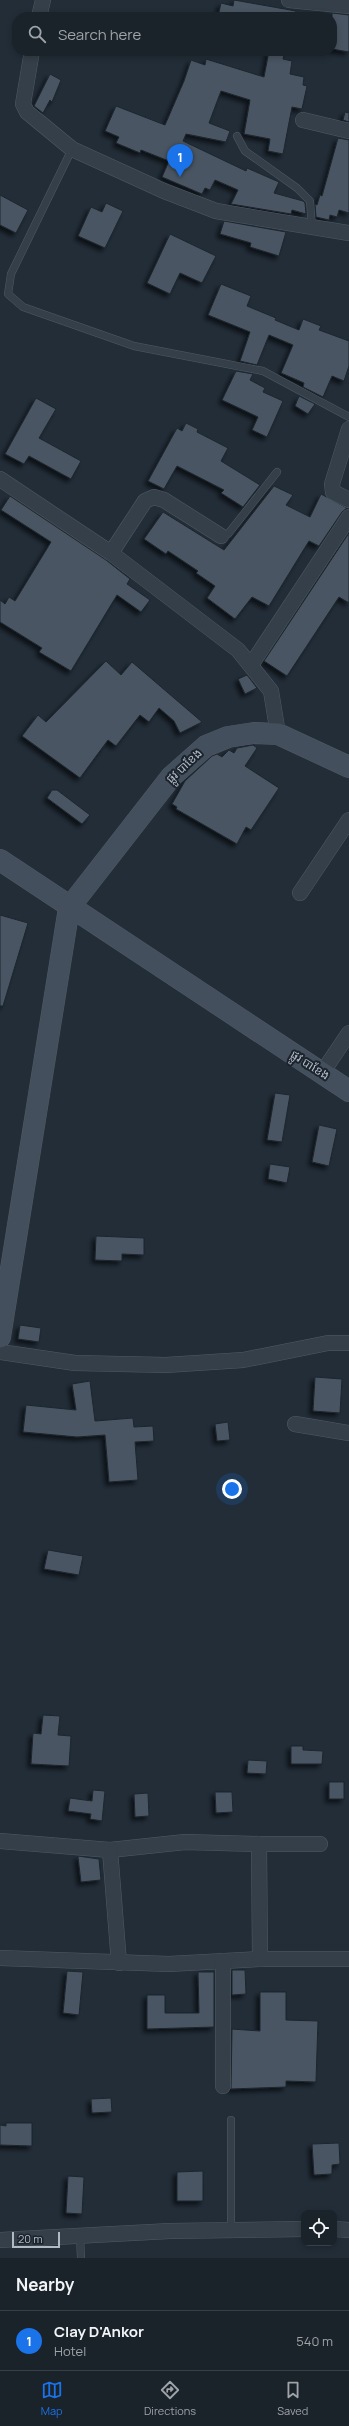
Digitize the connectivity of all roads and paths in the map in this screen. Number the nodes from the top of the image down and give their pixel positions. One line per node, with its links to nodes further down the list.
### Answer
1 (43, 0): 4 (street)
2 (289, 0): 3 (street)
3 (349, 6)
4 (40, 12)
5 (31, 56): 9 (street)
6 (303, 120): 7 (street)
7 (349, 130)
8 (237, 136): 10 (lane)
9 (72, 149): 10 (street); 12 (lane)
10 (312, 227): 11 (street)
11 (349, 233)
12 (349, 417)
13 (349, 429): 16 (street)
14 (277, 472): 18 (lane)
15 (0, 479): 19 (street)
16 (349, 500)
17 (349, 517): 20 (street)
18 (221, 536): 19 (street)
19 (111, 553): 20 (street)
20 (251, 665): 21 (street)
21 (278, 734): 22 (street, ផ្លូវ បាខែង); 26 (street, ផ្លូវ បាខែង)
22 (349, 767)
23 (349, 820): 25 (street)
24 (0, 860): 26 (street, ផ្លូវ បាខែង)
25 (300, 893)
26 (69, 908): 28 (street, ផ្លូវ បាខែង); 30 (street)
27 (349, 1033): 28 (street)
28 (322, 1073): 29 (street, ផ្លូវ បាខែង)
29 (349, 1091)
30 (3, 1297): 31 (street)
31 (0, 1337)
32 (349, 1343): 33 (street)
33 (0, 1352)
34 (295, 1424): 35 (street)
35 (349, 1433)
36 (0, 1841): 39 (street)
37 (259, 1844): 38 (street); 39 (street); 41 (street)
38 (320, 1844)
39 (110, 1850): 44 (street)
40 (0, 1958): 44 (street)
41 (260, 1959): 42 (street); 43 (street)
42 (349, 1959)
43 (223, 1961): 44 (street); 45 (street)
44 (118, 1963)
45 (223, 2086)
46 (231, 2120): 47 (lane)
47 (231, 2229): 48 (street); 51 (street)
48 (301, 2229)
49 (337, 2229): 50 (street)
50 (349, 2230)
51 (80, 2237): 52 (street); 53 (lane)
52 (0, 2240)
53 (81, 2258)

